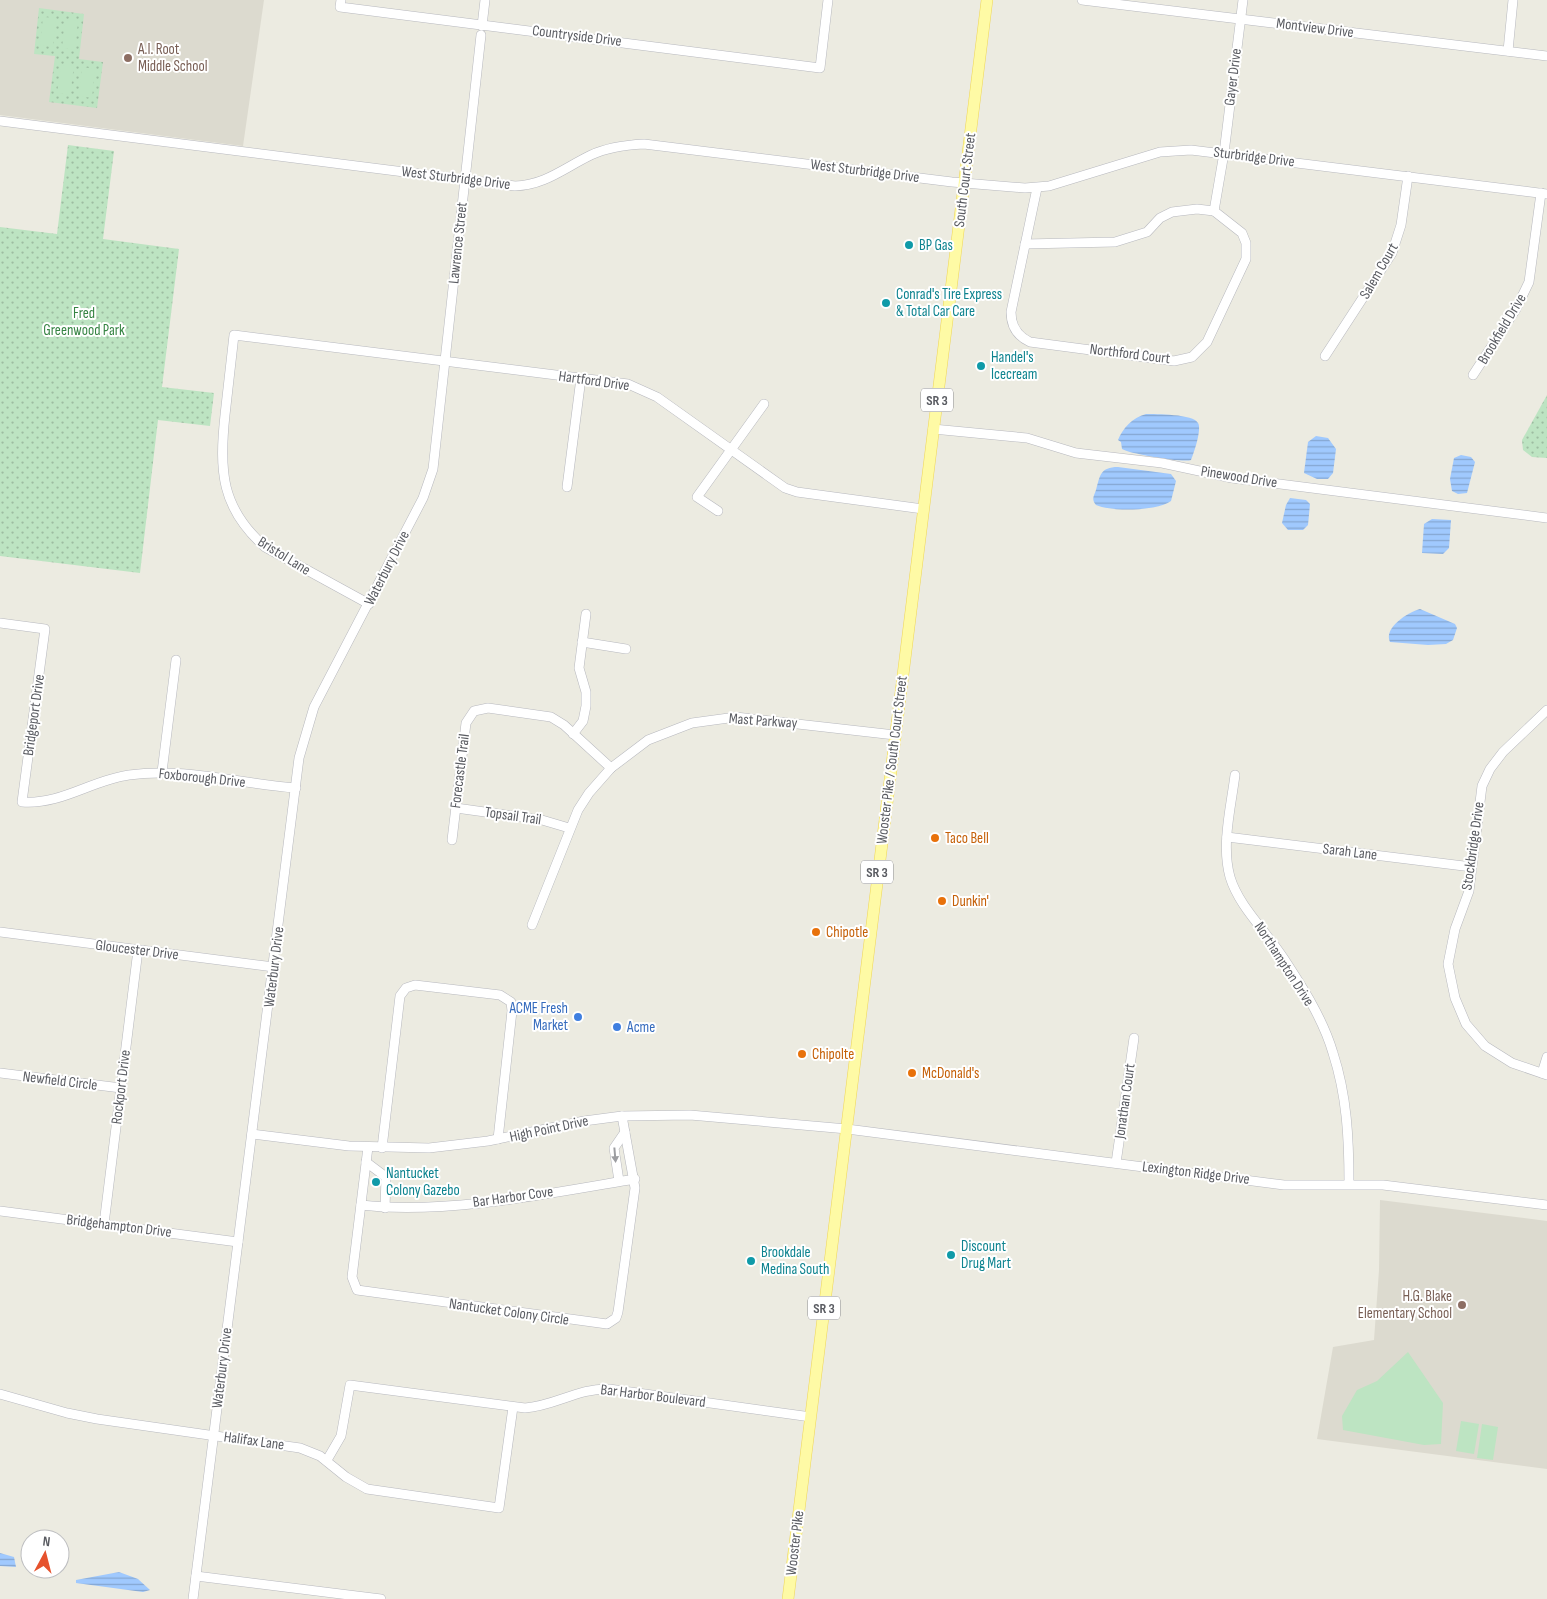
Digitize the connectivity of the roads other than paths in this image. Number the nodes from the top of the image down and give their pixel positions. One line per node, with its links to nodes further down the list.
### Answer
1 (341, 0): 10 (street, Countryside Drive)
2 (485, 0): 10 (street, Lawrence Street)
3 (828, 0): 10 (street, Countryside Drive)
4 (986, 0): 17 (main road, South Court Street / SR 3)
5 (1082, 0): 8 (street, Montview Drive)
6 (1243, 0): 9 (street, Gayer Drive)
7 (1513, 0): 11 (street)
8 (1111, 2): 9 (street, Montview Drive)
9 (1240, 19): 11 (street, Montview Drive); 14 (street, Gayer Drive)
10 (482, 28): 16 (street, Lawrence Street)
11 (1508, 52): 12 (street, Montview Drive)
12 (1547, 56)
13 (0, 121): 16 (street, West Sturbridge Drive)
14 (1224, 153): 15 (street, Sturbridge Drive); 18 (street, Sturbridge Drive); 20 (street)
15 (1408, 176): 19 (street, Sturbridge Drive); 23 (street, Salem Court)
16 (464, 180): 17 (street, West Sturbridge Drive); 24 (street, Lawrence Street)
17 (965, 182): 18 (street, Sturbridge Drive); 28 (main road, South Court Street / SR 3)
18 (1037, 188): 21 (street, Northford Court)
19 (1544, 193): 25 (street, Brookfield Drive)
20 (1214, 211): 21 (street); 21 (street, Northford Court)
21 (1025, 244)
22 (234, 335): 24 (street, Hartford Drive); 34 (street, Bristol Lane)
23 (1325, 356)
24 (444, 362): 26 (street, Hartford Drive); 34 (street, Waterbury Drive)
25 (1473, 375)
26 (581, 378): 29 (street, Hartford Drive); 30 (street)
27 (764, 404): 29 (street)
28 (934, 428): 31 (main road, South Court Street / SR 3); 33 (street, Pinewood Drive)
29 (730, 450): 31 (street, Hartford Drive); 32 (street)
30 (567, 487)
31 (923, 509): 42 (main road, Wooster Pike / South Court Street / SR 3)
32 (718, 511)
33 (1547, 518)
34 (369, 604): 46 (street, Waterbury Drive)
35 (586, 614): 37 (street)
36 (0, 623): 47 (street, Bridgeport Drive)
37 (582, 642): 38 (street); 41 (street)
38 (626, 649)
39 (176, 660): 44 (street)
40 (1547, 710): 52 (street, Stockbridge Drive)
41 (573, 734): 43 (street, Forecastle Trail); 48 (street, Forecastle Trail)
42 (895, 734): 43 (street, Mast Parkway); 63 (main road, Wooster Pike / South Court Street / SR 3)
43 (610, 768): 49 (street, Mast Parkway)
44 (162, 772): 46 (street, Foxborough Drive); 47 (street, Foxborough Drive)
45 (1235, 775): 50 (street, Northampton Drive)
46 (296, 788): 56 (street, Waterbury Drive)
47 (22, 802)
48 (456, 808): 49 (street, Topsail Trail); 51 (street, Forecastle Trail)
49 (569, 828): 53 (street, Mast Parkway)
50 (1227, 837): 52 (street, Sarah Lane); 73 (street, Northampton Drive)
51 (452, 840)
52 (1472, 867): 60 (street, Stockbridge Drive)
53 (532, 925)
54 (0, 932): 55 (street, Gloucester Drive)
55 (138, 950): 56 (street, Gloucester Drive); 61 (street, Rockport Drive)
56 (274, 967): 65 (street, Waterbury Drive)
57 (1134, 1038): 70 (street, Jonathan Court)
58 (1547, 1057): 60 (street)
59 (0, 1073): 61 (street, Newfield Circle)
60 (1544, 1074)
61 (120, 1088): 78 (street, Rockport Drive)
62 (622, 1116): 63 (street, High Point Drive); 64 (street, Nantucket Colony Circle); 66 (street, High Point Drive)
63 (847, 1129): 70 (street, Lexington Ridge Drive); 82 (main road, Wooster Pike / South Court Street / SR 3)
64 (625, 1132): 71 (street, Nantucket Colony Circle); 72 (street, one-way to 72)
65 (252, 1134): 67 (street, High Point Drive); 79 (street, Waterbury Drive)
66 (498, 1139): 68 (street, High Point Drive); 68 (street)
67 (368, 1147): 68 (street, High Point Drive); 69 (street, Nantucket Colony Circle)
68 (382, 1148)
69 (366, 1162): 74 (street, Nantucket Colony Circle); 76 (street)
70 (1116, 1163): 73 (street, Lexington Ridge Drive)
71 (635, 1178): 72 (street, Bar Harbor Cove); 74 (street, Nantucket Colony Circle)
72 (619, 1181): 76 (street, Bar Harbor Cove)
73 (1349, 1184): 75 (street, Lexington Ridge Drive)
74 (361, 1205): 76 (street, Bar Harbor Cove)
75 (1547, 1205)
76 (385, 1208)
77 (0, 1211): 78 (street, Bridgehampton Drive)
78 (104, 1224): 79 (street, Bridgehampton Drive)
79 (238, 1242): 83 (street, Waterbury Drive)
80 (0, 1394): 83 (street, Halifax Lane)
81 (513, 1407): 82 (street, Bar Harbor Boulevard); 84 (street, Bar Harbor Boulevard); 84 (street, Halifax Lane)
82 (811, 1417): 85 (main road, Wooster Pike / South Court Street / SR 3)
83 (214, 1435): 84 (street, Halifax Lane); 86 (street, Waterbury Drive)
84 (327, 1460)
85 (802, 1487): 89 (main road, Wooster Pike / SR 3)
86 (196, 1576): 87 (street, Waterbury Drive); 88 (street)
87 (193, 1599)
88 (381, 1599)
89 (788, 1599)

